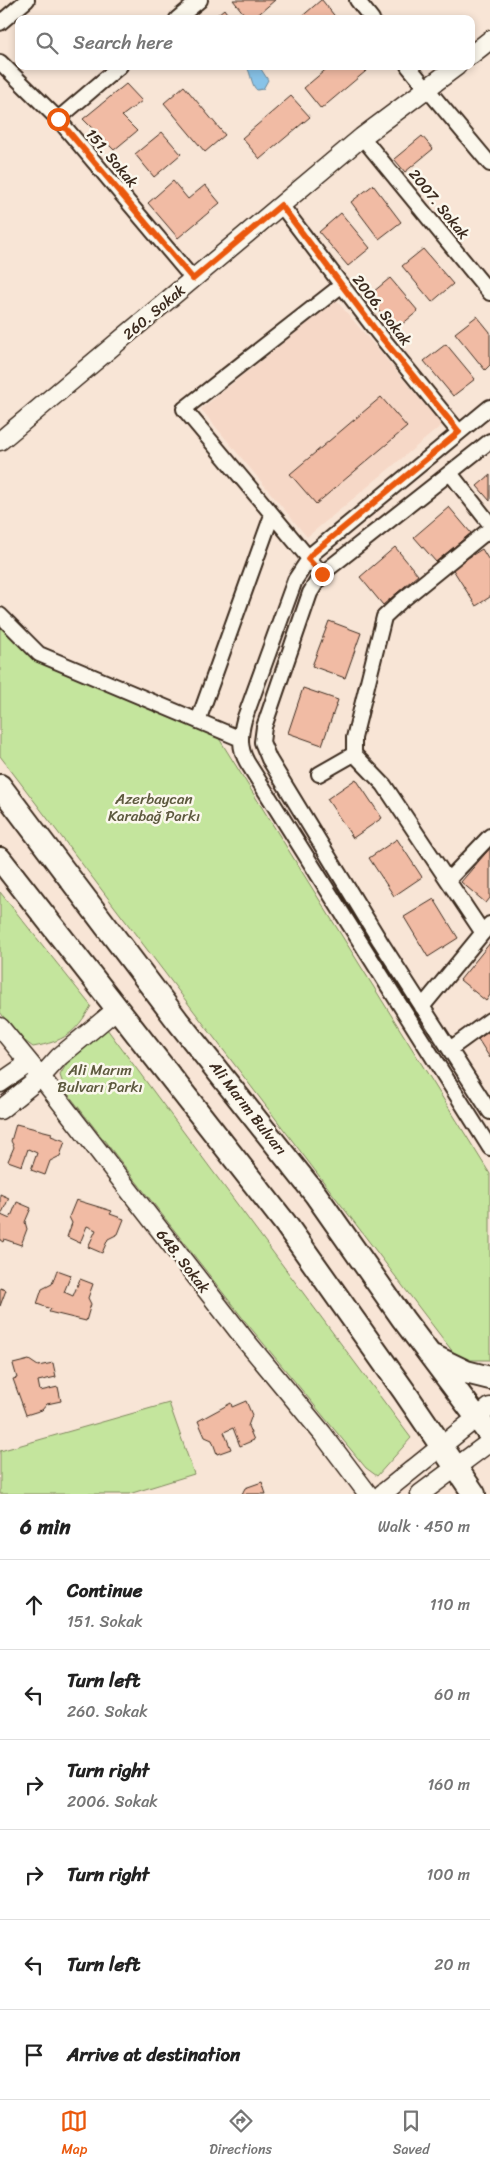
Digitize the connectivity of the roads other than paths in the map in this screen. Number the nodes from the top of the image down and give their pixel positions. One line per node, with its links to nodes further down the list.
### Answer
1 (27, 0): 6 (street)
2 (200, 0): 4 (street)
3 (357, 0): 5 (street)
4 (182, 15)
5 (369, 15)
6 (0, 23)
7 (490, 40): 8 (street)
8 (475, 52)
9 (0, 62): 14 (street, 151. Sokak)
10 (115, 70): 14 (street)
11 (411, 70): 13 (street)
12 (453, 70): 13 (street, 260. Sokak)
13 (427, 90): 15 (street, 260. Sokak); 16 (street)
14 (58, 119): 18 (street, 151. Sokak)
15 (362, 137): 17 (street, 260. Sokak); 20 (street, 2007. Sokak)
16 (490, 164)
17 (281, 205): 18 (street, 260. Sokak); 19 (street, 2006. Sokak)
18 (193, 279): 23 (street, 260. Sokak)
19 (342, 285): 22 (street, 2006. Sokak); 26 (street)
20 (490, 293)
21 (490, 407): 22 (street)
22 (459, 432): 29 (street)
23 (0, 441)
24 (490, 441): 25 (street)
25 (450, 473): 27 (street); 30 (street)
26 (272, 515): 29 (street); 32 (street)
27 (490, 524)
28 (490, 529): 34 (street)
29 (308, 559): 30 (street); 33 (street)
30 (322, 574): 41 (street)
31 (0, 615): 32 (street)
32 (198, 721): 33 (street)
33 (240, 739): 51 (street)
34 (354, 754): 35 (street); 39 (street)
35 (319, 774)
36 (0, 786): 52 (main road, Ali Marım Bulvarı)
37 (490, 836): 39 (street)
38 (0, 859): 42 (main road)
39 (448, 880): 40 (street)
40 (486, 929): 41 (street)
41 (422, 1007): 45 (street)
42 (117, 1009): 47 (street); 56 (main road)
43 (490, 1020): 45 (street)
44 (0, 1027): 46 (street, 648. Sokak)
45 (450, 1049): 50 (street)
46 (29, 1062): 47 (street, 648. Sokak); 48 (street)
47 (41, 1077): 49 (street); 58 (street, 648. Sokak)
48 (0, 1083)
49 (0, 1110)
50 (490, 1112)
51 (490, 1148)
52 (430, 1354): 53 (main road); 54 (main road, Ali Marım Bulvarı)
53 (490, 1378)
54 (486, 1420): 56 (street)
55 (490, 1442): 57 (street)
56 (442, 1445): 57 (main road); 59 (street)
57 (456, 1468): 60 (street); 61 (main road)
58 (368, 1494)
59 (382, 1494)
60 (420, 1494)
61 (474, 1494)

